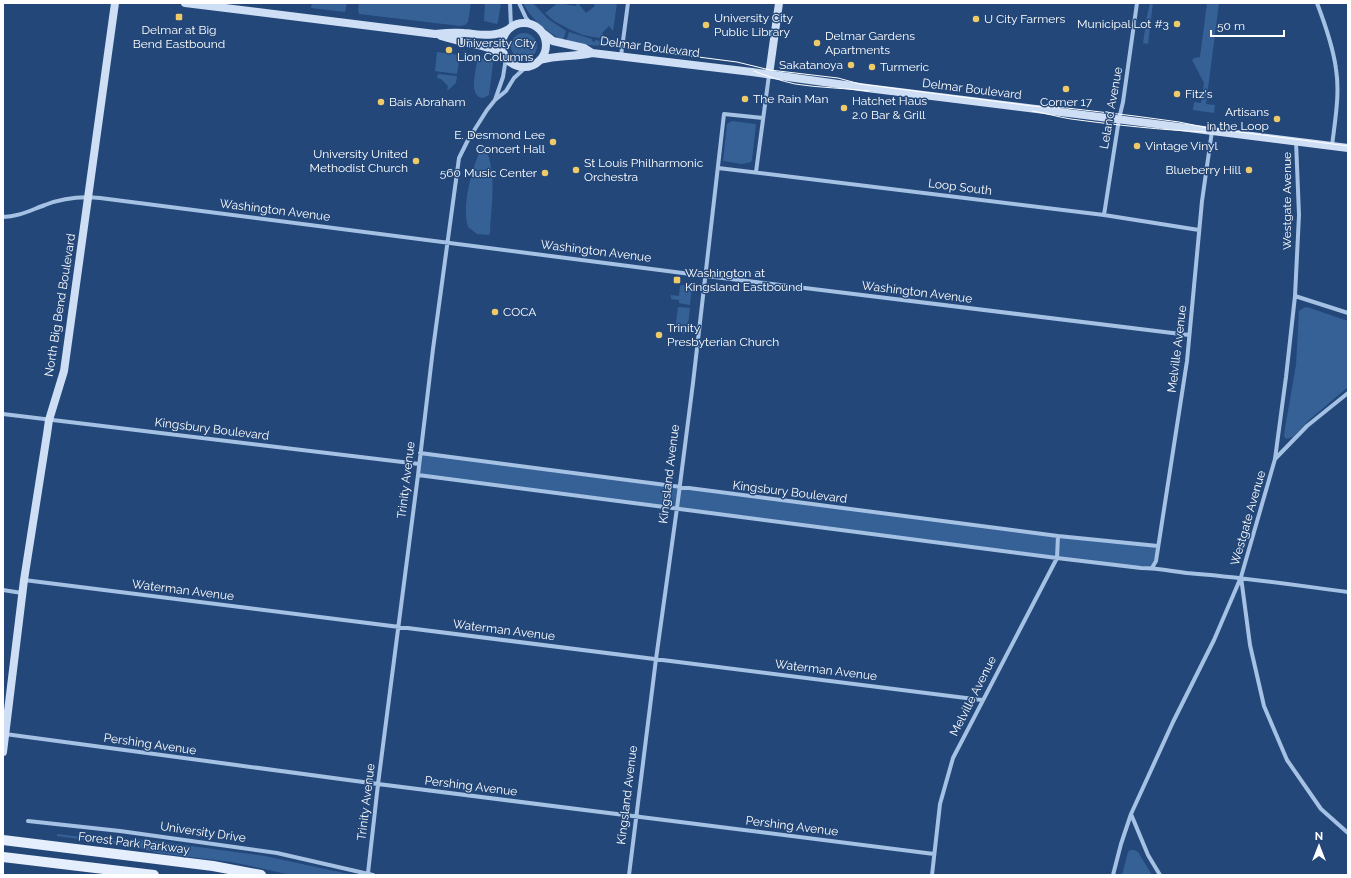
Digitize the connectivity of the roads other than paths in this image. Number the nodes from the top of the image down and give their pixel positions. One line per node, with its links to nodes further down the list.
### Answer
1 (115, 3): 28 (main road, North Big Bend Boulevard)
2 (185, 3): 12 (main road)
3 (510, 3): 10 (street)
4 (518, 3): 9 (street)
5 (628, 3): 14 (street)
6 (779, 3): 18 (main road)
7 (1137, 3): 21 (street, Leland Avenue)
8 (1317, 3): 24 (street)
9 (531, 24): 10 (main road); 11 (main road)
10 (509, 28): 12 (main road); 15 (main road)
11 (543, 33): 13 (main road, Delmar Boulevard); 16 (main road)
12 (435, 34): 15 (main road)
13 (592, 53): 14 (main road, Delmar Boulevard); 16 (main road, Delmar Boulevard)
14 (621, 56): 18 (main road, Delmar Boulevard)
15 (505, 57): 17 (main road); 19 (street, Trinity Avenue)
16 (540, 60): 17 (main road)
17 (526, 67): 19 (street, Trinity Avenue)
18 (769, 75): 20 (street); 21 (main road, Delmar Boulevard)
19 (495, 100): 32 (street, Trinity Avenue)
20 (763, 118): 26 (street, Kingsland Avenue); 27 (street)
21 (1118, 119): 22 (main road, Delmar Boulevard); 29 (street, Leland Avenue)
22 (1212, 130): 23 (main road, Delmar Boulevard); 31 (street, Melville Avenue)
23 (1296, 141): 24 (main road, Delmar Boulevard); 34 (street, Westgate Avenue)
24 (1332, 146): 25 (main road, Delmar Boulevard)
25 (1348, 148)
26 (718, 168): 27 (street, Loop South); 33 (street, Kingsland Avenue)
27 (756, 172): 29 (street, Loop South)
28 (88, 197): 30 (street, Washington Avenue); 32 (street, Washington Avenue); 39 (main road, North Big Bend Boulevard)
29 (1104, 215): 31 (street, Loop South)
30 (3, 217)
31 (1200, 230): 36 (street, Melville Avenue)
32 (448, 242): 33 (street, Washington Avenue); 40 (street, Trinity Avenue)
33 (706, 276): 36 (street, Washington Avenue); 44 (street, Kingsland Avenue)
34 (1296, 296): 35 (street); 41 (street, Westgate Avenue)
35 (1348, 313)
36 (1189, 335): 47 (street, Melville Avenue)
37 (1348, 393): 41 (street)
38 (3, 414): 39 (street, Kingsbury Boulevard)
39 (49, 420): 42 (street, Kingsbury Boulevard); 51 (main road, North Big Bend Boulevard)
40 (420, 453): 42 (street, Trinity Avenue); 44 (street, Kingsbury Boulevard)
41 (1275, 459): 50 (street, Westgate Avenue)
42 (419, 464): 43 (street, Trinity Avenue)
43 (418, 475): 45 (street); 55 (street, Trinity Avenue)
44 (680, 488): 45 (street, Kingsland Avenue); 46 (street, Kingsbury Boulevard)
45 (677, 508): 48 (street); 56 (street, Kingsland Avenue)
46 (1058, 536): 47 (street, Kingsbury Boulevard); 48 (street, Melville Avenue)
47 (1158, 546): 49 (street, Melville Avenue)
48 (1057, 558): 49 (street); 57 (street, Melville Avenue)
49 (1152, 568): 50 (street)
50 (1241, 577): 53 (street); 62 (street, Westgate Avenue); 65 (street)
51 (24, 580): 54 (main road, North Big Bend Boulevard); 55 (street, Waterman Avenue)
52 (3, 590): 54 (street)
53 (1348, 592)
54 (23, 593): 58 (main road, North Big Bend Boulevard)
55 (398, 627): 56 (street, Waterman Avenue); 61 (street, Trinity Avenue)
56 (656, 659): 57 (street, Waterman Avenue); 63 (street, Kingsland Avenue)
57 (982, 700): 67 (street, Melville Avenue)
58 (5, 734): 59 (main road, North Big Bend Boulevard); 61 (street, Pershing Avenue)
59 (3, 747): 60 (main road, North Big Bend Boulevard)
60 (3, 752)
61 (378, 784): 63 (street, Pershing Avenue); 69 (street, Trinity Avenue)
62 (1131, 814): 75 (street, Westgate Avenue); 76 (street)
63 (637, 816): 67 (street, Pershing Avenue); 73 (street, Kingsland Avenue)
64 (28, 821): 69 (street, University Drive)
65 (1348, 833)
66 (3, 840): 71 (main road, Forest Park Parkway)
67 (934, 854): 74 (street, Melville Avenue)
68 (3, 857): 70 (main road)
69 (368, 873): 72 (street, University Drive)
70 (154, 875)
71 (261, 875)
72 (373, 875)
73 (629, 875)
74 (932, 875)
75 (1113, 875)
76 (1160, 875)

